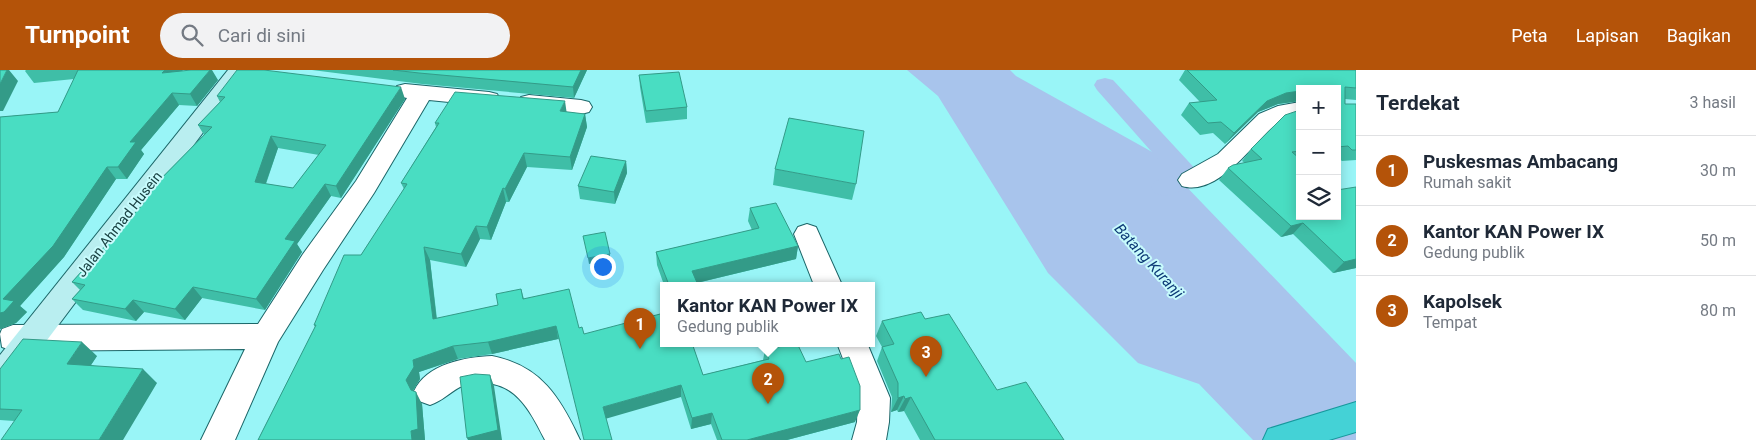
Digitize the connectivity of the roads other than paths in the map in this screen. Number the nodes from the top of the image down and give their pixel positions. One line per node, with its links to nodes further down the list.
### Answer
1 (224, 70): 11 (main road, Jalan Ahmad Husein)
2 (249, 71): 11 (main road, Jalan Ahmad Husein)
3 (383, 88): 4 (street)
4 (422, 93): 5 (street); 10 (street)
5 (581, 107)
6 (1296, 110): 7 (street)
7 (1191, 180)
8 (807, 234): 9 (street)
9 (827, 282)
10 (266, 336): 11 (street); 16 (street)
11 (15, 343): 13 (main road, Jalan Ahmad Husein)
12 (854, 347): 18 (street)
13 (0, 378)
14 (430, 392): 17 (street)
15 (1356, 417): 19 (highway)
16 (218, 440)
17 (563, 440)
18 (869, 440)
19 (1280, 440)

